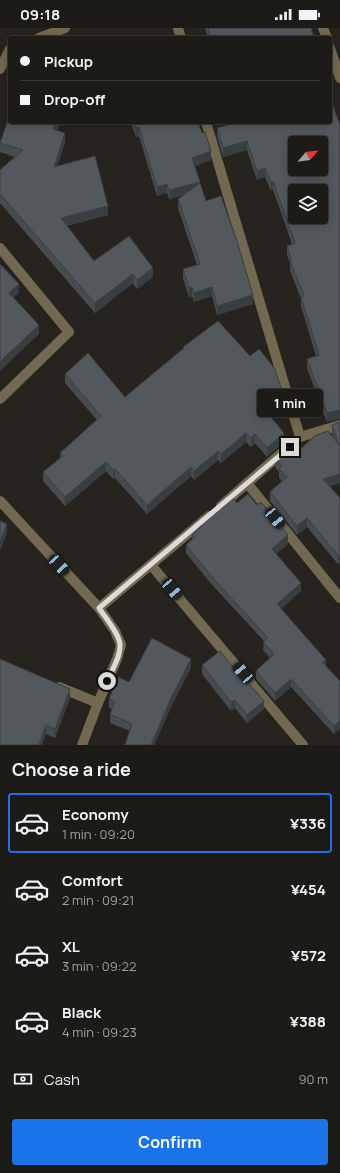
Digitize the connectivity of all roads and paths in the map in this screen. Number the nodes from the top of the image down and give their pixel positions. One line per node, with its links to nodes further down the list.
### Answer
1 (65, 28): 2 (street)
2 (44, 36)
3 (8, 53): 5 (street)
4 (332, 54): 6 (street)
5 (0, 69)
6 (340, 78)
7 (207, 124): 11 (street)
8 (0, 248): 9 (street)
9 (0, 399)
10 (340, 425): 11 (street)
11 (300, 438): 12 (street)
12 (247, 483): 14 (street); 15 (street)
13 (0, 501): 16 (street)
14 (151, 565): 16 (street); 20 (street)
15 (340, 598)
16 (99, 608): 18 (street)
17 (49, 682): 18 (street)
18 (98, 703): 19 (street)
19 (82, 745)
20 (303, 745)

